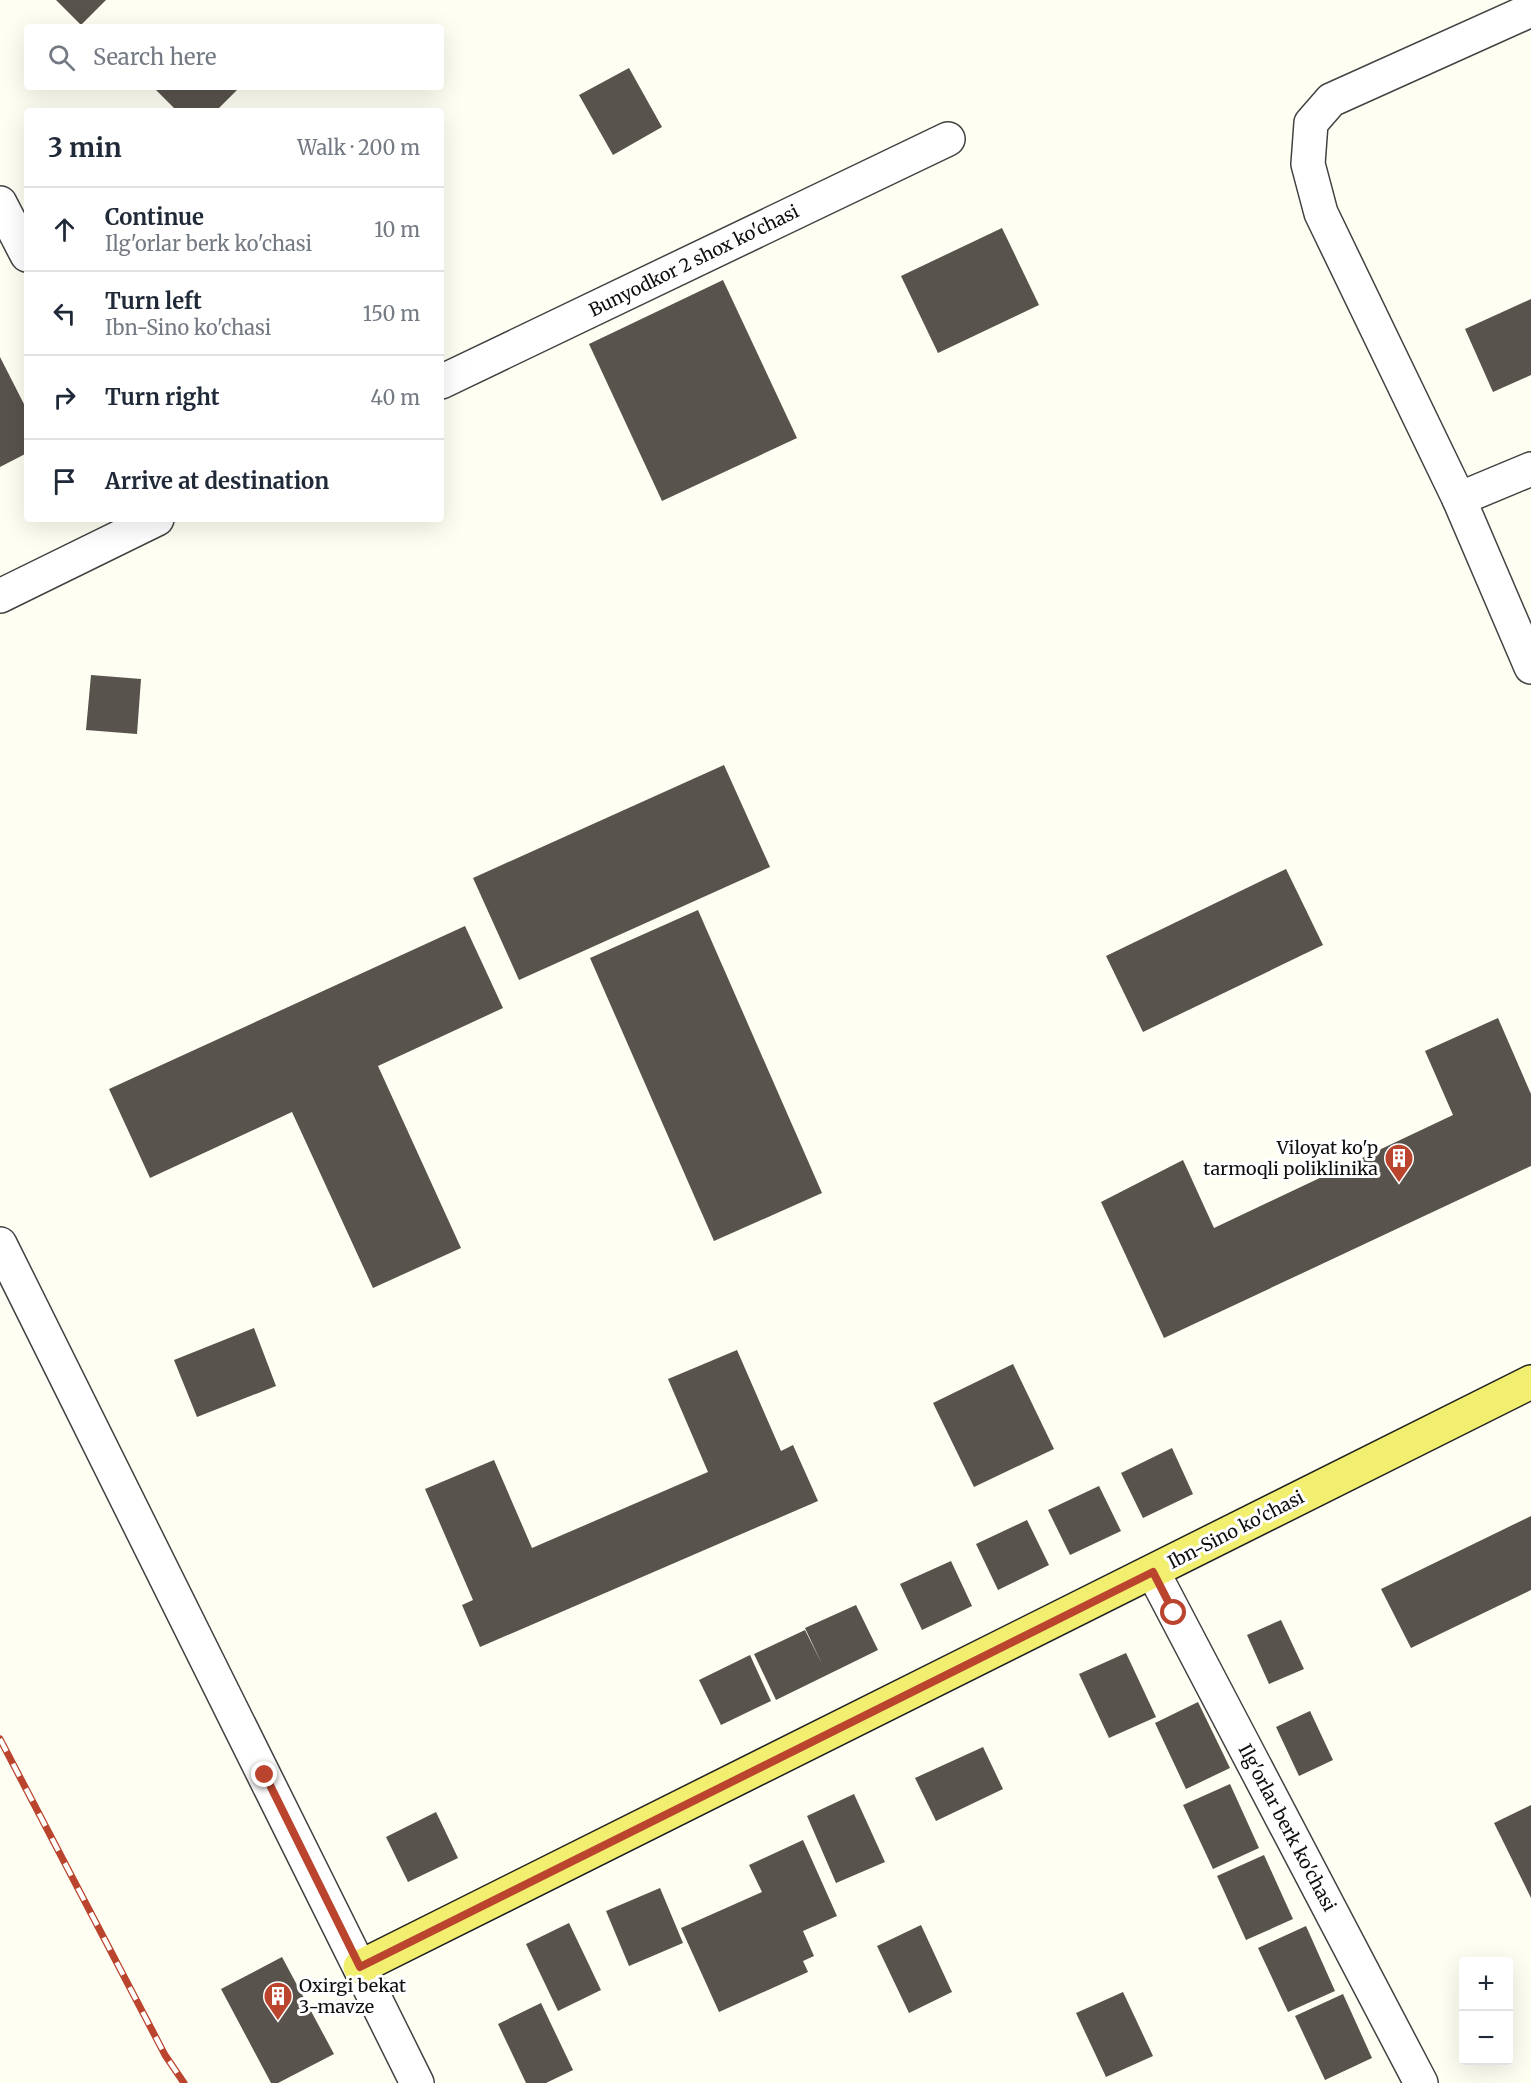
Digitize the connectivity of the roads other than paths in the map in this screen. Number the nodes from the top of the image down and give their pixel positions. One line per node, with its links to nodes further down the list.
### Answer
1 (1531, 10): 7 (street)
2 (948, 139): 5 (street, Bunyodkor 2 shox ko'chasi)
3 (0, 203): 4 (street)
4 (24, 249)
5 (444, 381)
6 (1531, 469): 7 (street)
7 (1459, 499): 10 (street)
8 (151, 522): 9 (street)
9 (0, 596)
10 (1531, 667)
11 (0, 1244): 14 (street)
12 (1531, 1382): 13 (main road, Ibn-Sino ko'chasi)
13 (1153, 1572): 14 (main road, Ibn-Sino ko'chasi); 16 (street, Ilg'orlar berk ko'chasi)
14 (360, 1967): 15 (street)
15 (417, 2083)
16 (1421, 2083)

